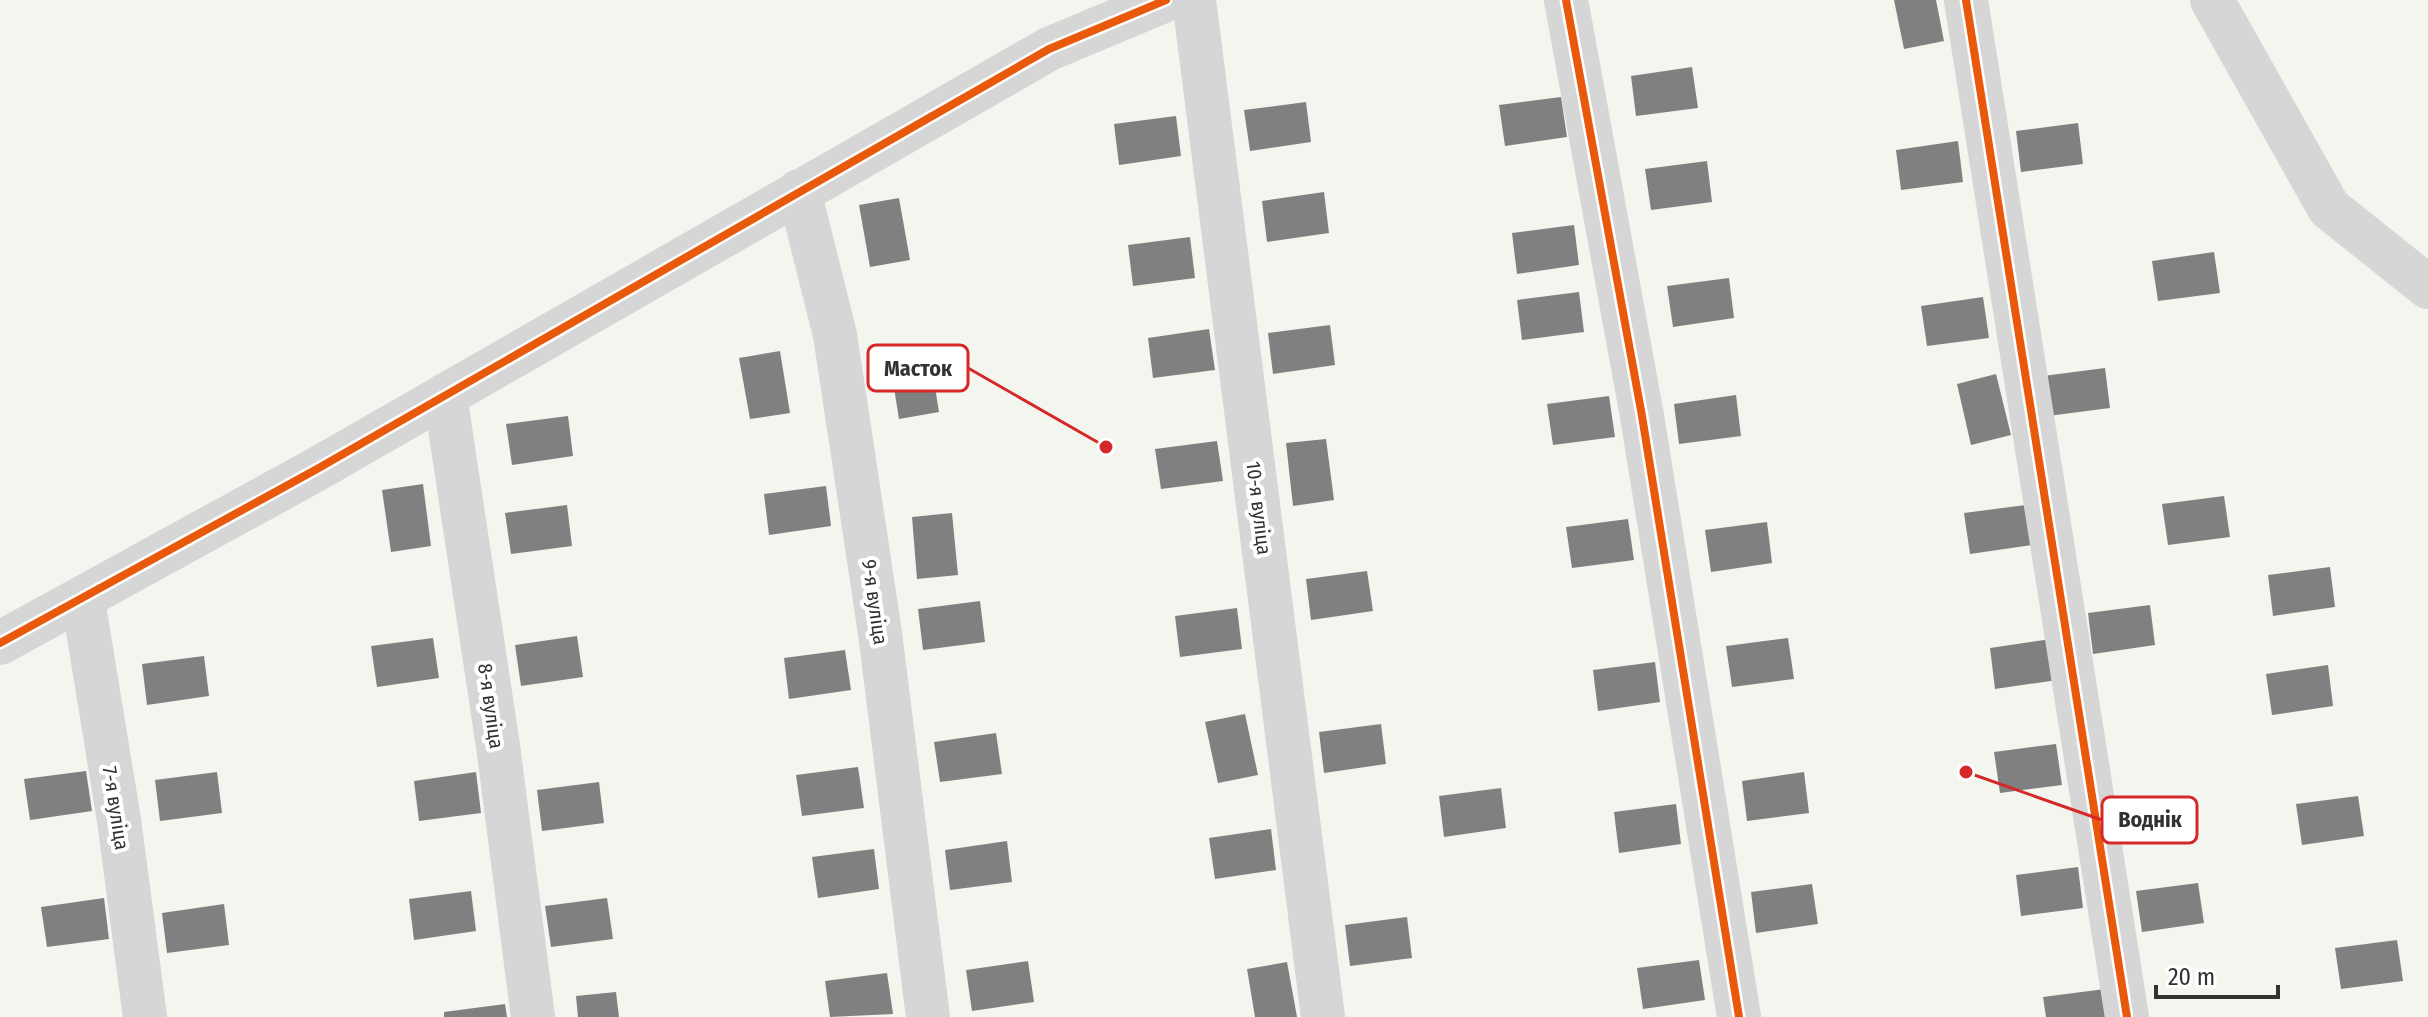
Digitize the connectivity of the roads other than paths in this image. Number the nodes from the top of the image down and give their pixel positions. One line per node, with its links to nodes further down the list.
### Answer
1 (1166, 0): 6 (street)
2 (1194, 0): 14 (street, 10-я вуліца)
3 (1566, 0): 15 (street)
4 (1966, 0): 16 (street)
5 (2212, 0): 7 (street)
6 (799, 191): 8 (street); 13 (street, 9-я вуліца)
7 (2428, 287)
8 (445, 395): 9 (street); 12 (street, 8-я вуліца)
9 (83, 600): 10 (street); 11 (street, 7-я вуліца)
10 (0, 643)
11 (145, 1017)
12 (533, 1017)
13 (928, 1017)
14 (1323, 1017)
15 (1739, 1017)
16 (2127, 1017)

